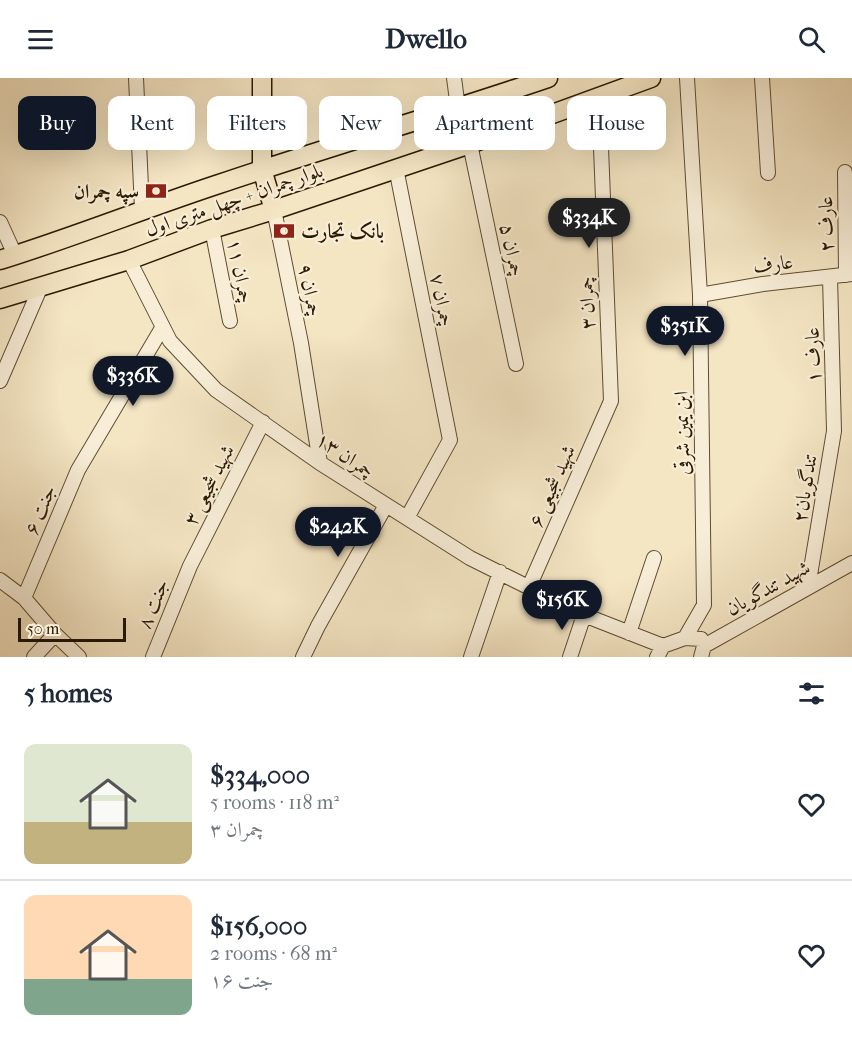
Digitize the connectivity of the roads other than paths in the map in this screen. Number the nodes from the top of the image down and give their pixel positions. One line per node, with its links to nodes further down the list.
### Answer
1 (136, 78): 19 (street)
2 (262, 78): 16 (main road)
3 (454, 78): 8 (street)
4 (548, 78): 9 (main road, بلوار چمران + چهل متری اول)
5 (651, 78): 10 (main road, بلوار چمران + چهل متری اول)
6 (687, 78): 28 (street, ابن یمین شرقی)
7 (762, 78): 18 (street)
8 (456, 96)
9 (494, 96)
10 (602, 96)
11 (414, 122): 16 (main road, بلوار چمران + چهل متری اول)
12 (452, 150): 15 (main road, بلوار چمران + چهل متری اول)
13 (471, 150): 32 (street, چمران ۵)
14 (601, 150): 34 (street, چمران ۳)
15 (396, 168): 20 (main road, بلوار چمران + چهل متری اول); 39 (street, چمران ۷)
16 (262, 169): 19 (main road, بلوار چمران + چهل متری اول); 20 (main road)
17 (845, 172): 25 (street, عارف ۲)
18 (768, 173)
19 (142, 209): 23 (main road, بلوار چمران + چهل متری اول)
20 (274, 210): 22 (main road, بلوار چمران + چهل متری اول); 37 (street, چمران ۹)
21 (0, 222): 23 (street)
22 (212, 229): 24 (main road, بلوار چمران + چهل متری اول); 30 (street, چمران ۱۱)
23 (8, 257)
24 (129, 260): 27 (main road, بلوار چمران + چهل متری اول); 31 (street, چمران ۱۳)
25 (849, 275): 26 (street, عارف)
26 (830, 277): 28 (street, عارف); 36 (street, عارف ۱)
27 (41, 286): 29 (main road, بلوار چمران + چهل متری اول); 33 (street)
28 (700, 295): 51 (street, ابن یمین شرقی)
29 (0, 299)
30 (230, 321)
31 (162, 328): 35 (street, چمران ۱۳); 47 (street, جنت ۶)
32 (516, 364)
33 (0, 381)
34 (611, 401): 45 (street, شهید شجیعی ۶)
35 (263, 422): 37 (street, چمران ۱۳); 42 (street, شهید شجیعی ۳)
36 (834, 431): 46 (street, تندگویان۲)
37 (320, 463): 38 (street, چمران ۱۳)
38 (386, 506): 39 (street, چمران ۱۳); 57 (street)
39 (407, 518): 43 (street, چمران ۱۳)
40 (654, 558): 49 (street)
41 (852, 563): 46 (street, شهید تندگویان)
42 (190, 566): 56 (street, جنت ۸)
43 (500, 572): 45 (street, چمران ۱۳); 58 (street)
44 (0, 580): 47 (street)
45 (529, 587): 48 (street, چمران ۱۳)
46 (808, 588): 53 (street, شهید تندگویان)
47 (24, 598): 50 (street)
48 (584, 615): 49 (street, چمران ۱۳); 59 (street)
49 (628, 633): 52 (street, چمران ۱۳)
50 (55, 634): 54 (street); 55 (street)
51 (685, 638): 52 (street); 53 (street)
52 (660, 652)
53 (702, 652)
54 (34, 657)
55 (79, 657)
56 (153, 657)
57 (303, 657)
58 (471, 657)
59 (570, 657)

